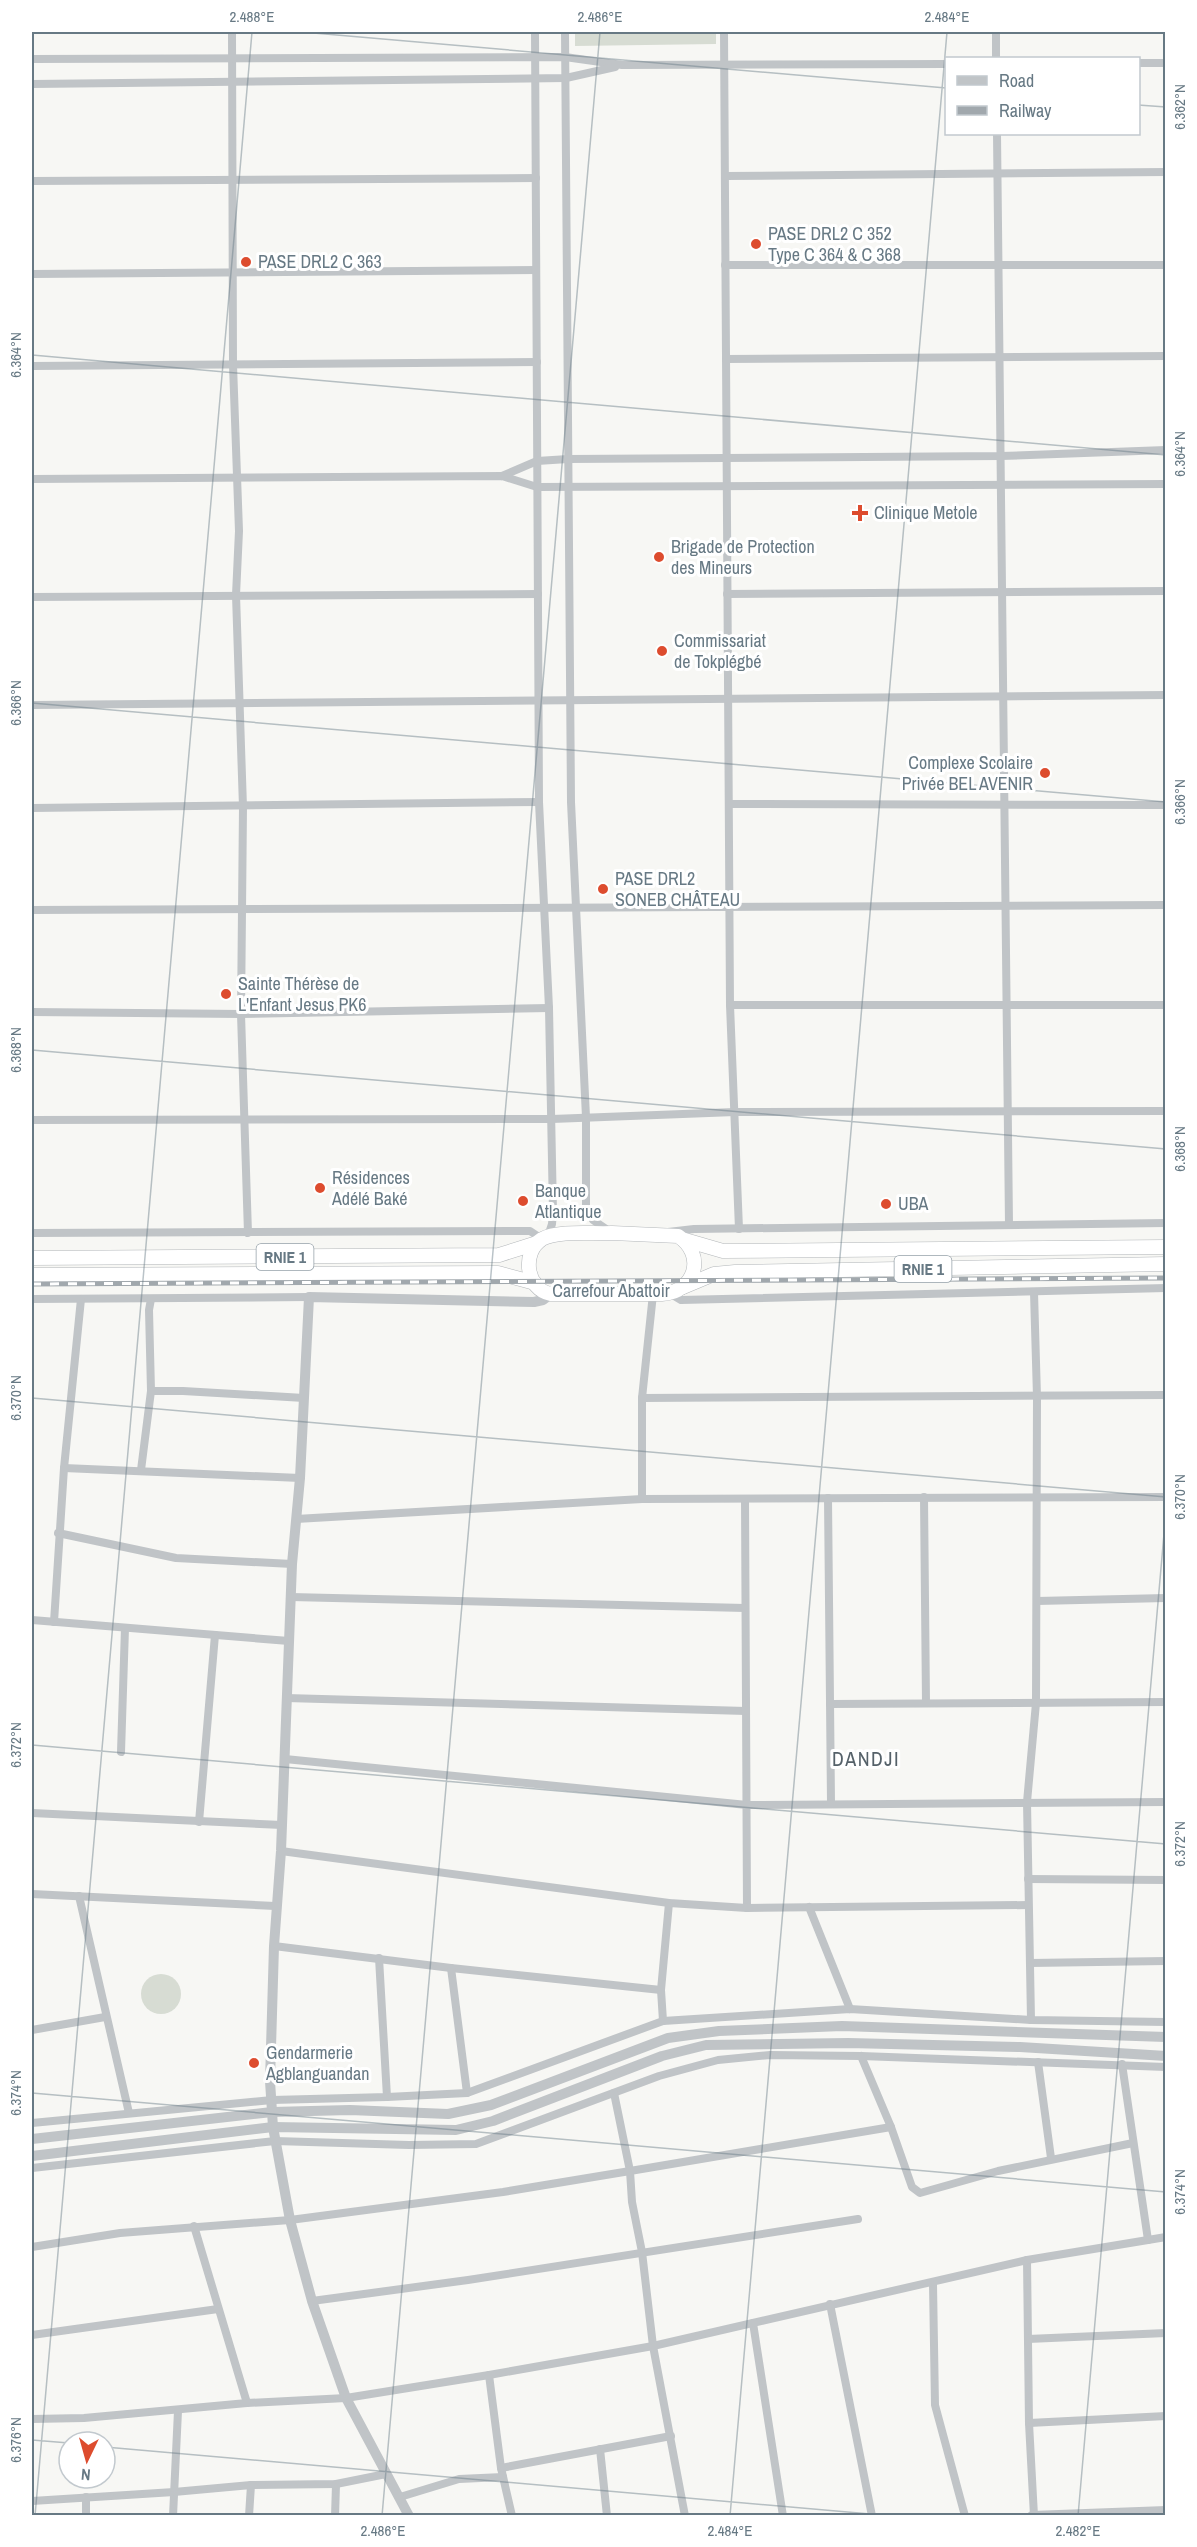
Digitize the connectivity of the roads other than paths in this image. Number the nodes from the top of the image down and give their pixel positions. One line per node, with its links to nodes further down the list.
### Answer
1 (232, 32): 10 (street)
2 (535, 32): 8 (street)
3 (565, 32): 6 (street)
4 (724, 32): 15 (street)
5 (996, 32): 7 (street)
6 (566, 57): 8 (street); 14 (street); 16 (street)
7 (996, 57)
8 (535, 58): 10 (street); 17 (street)
9 (32, 59): 10 (street)
10 (232, 60): 18 (street)
11 (1140, 63): 12 (street)
12 (1166, 63)
13 (945, 64): 15 (street)
14 (622, 65): 15 (street); 16 (street)
15 (724, 65): 23 (street)
16 (566, 78): 17 (street); 42 (street)
17 (535, 79): 18 (street); 24 (street)
18 (232, 82): 19 (street); 25 (street)
19 (32, 84)
20 (997, 135): 22 (street)
21 (1166, 172): 22 (street)
22 (997, 173): 23 (street); 28 (street)
23 (725, 176): 27 (street)
24 (536, 178): 25 (street); 30 (street)
25 (233, 180): 26 (street); 31 (street)
26 (32, 181)
27 (725, 265): 28 (street); 35 (street)
28 (998, 265): 29 (street); 34 (street)
29 (1166, 265)
30 (536, 270): 31 (street); 36 (street)
31 (232, 273): 32 (street); 37 (street)
32 (32, 274)
33 (1166, 356): 34 (street)
34 (999, 357): 35 (street); 40 (street)
35 (726, 359): 41 (street)
36 (537, 362): 37 (street); 43 (street)
37 (233, 364): 38 (street); 45 (street)
38 (32, 366)
39 (1166, 450): 40 (street)
40 (1001, 456): 41 (street); 47 (street)
41 (726, 458): 42 (street); 49 (street)
42 (568, 459): 43 (street); 51 (street)
43 (537, 460): 44 (street); 50 (street)
44 (502, 476): 45 (street); 50 (street)
45 (236, 478): 46 (street); 56 (street)
46 (32, 479)
47 (1001, 483): 48 (street); 49 (street); 53 (street)
48 (1166, 484)
49 (727, 485): 51 (street); 55 (street)
50 (537, 487): 51 (street); 54 (street)
51 (568, 487): 61 (street)
52 (1166, 591): 53 (street)
53 (1002, 593): 55 (street); 59 (street)
54 (538, 594): 56 (street); 62 (street)
55 (728, 594): 60 (street)
56 (236, 595): 57 (street); 63 (street)
57 (32, 597)
58 (1166, 694): 59 (street)
59 (1003, 698): 60 (street); 67 (street)
60 (728, 700): 61 (street); 66 (street)
61 (570, 701): 62 (street); 74 (street)
62 (538, 702): 63 (street); 65 (street)
63 (239, 704): 64 (street); 69 (street)
64 (32, 705)
65 (539, 802): 69 (street); 75 (street)
66 (729, 804): 67 (street); 71 (street)
67 (1005, 805): 68 (street); 72 (street)
68 (1166, 805)
69 (243, 807): 70 (street); 76 (street)
70 (32, 808)
71 (729, 905): 72 (street); 74 (street); 79 (street)
72 (1006, 905): 73 (street); 78 (street)
73 (1166, 905)
74 (576, 906): 75 (street); 87 (street)
75 (544, 908): 76 (street); 81 (street)
76 (243, 909): 77 (street); 83 (street)
77 (32, 910)
78 (1007, 1004): 79 (street); 80 (street); 84 (street)
79 (730, 1005): 86 (street)
80 (1166, 1005)
81 (549, 1008): 83 (street); 89 (street)
82 (32, 1012): 83 (street)
83 (241, 1014): 88 (street)
84 (1008, 1110): 85 (street); 86 (street); 92 (street)
85 (1166, 1110)
86 (735, 1112): 87 (street); 93 (street)
87 (586, 1117): 89 (street); 96 (street)
88 (244, 1118): 89 (street); 90 (street); 95 (street)
89 (552, 1119): 98 (street)
90 (32, 1120)
91 (1166, 1223): 92 (street)
92 (1010, 1224): 93 (street)
93 (739, 1229): 97 (street)
94 (32, 1233): 95 (street)
95 (248, 1233): 98 (street)
96 (612, 1233): 97 (highway, RNIE 1); 98 (highway, RNIE 1)
97 (662, 1234): 99 (highway, RNIE 1)
98 (542, 1239): 101 (highway, RNIE 1); 104 (highway, Carrefour Abattoir)
99 (685, 1240): 100 (highway, RNIE 1); 106 (highway, Carrefour Abattoir)
100 (1166, 1246)
101 (32, 1258)
102 (1166, 1264): 106 (highway, RNIE 1)
103 (32, 1275): 104 (highway, RNIE 1)
104 (535, 1283): 108 (highway, Carrefour Abattoir / RNIE 1)
105 (1166, 1288): 107 (street)
106 (677, 1290): 107 (street); 109 (highway, Carrefour Abattoir / RNIE 1)
107 (1034, 1292): 116 (street)
108 (552, 1294): 109 (highway, Carrefour Abattoir / RNIE 1); 110 (street)
109 (653, 1294): 118 (street)
110 (309, 1297): 113 (street); 117 (street)
111 (32, 1299): 112 (street)
112 (81, 1299): 113 (street); 119 (street)
113 (151, 1299): 114 (street)
114 (151, 1391): 117 (street); 120 (street)
115 (1166, 1395): 116 (street)
116 (1037, 1397): 118 (street); 127 (street)
117 (304, 1398): 121 (street)
118 (642, 1398): 125 (street)
119 (64, 1468): 120 (street); 129 (street)
120 (141, 1470): 121 (street)
121 (300, 1478): 128 (street)
122 (924, 1497): 124 (street); 127 (street); 142 (street)
123 (1166, 1497): 127 (street)
124 (828, 1498): 126 (street); 144 (street)
125 (642, 1499): 126 (street); 128 (street)
126 (745, 1499): 134 (street)
127 (1036, 1499): 133 (street)
128 (296, 1519): 130 (street)
129 (58, 1533): 130 (street); 136 (street)
130 (292, 1564): 131 (street)
131 (291, 1597): 134 (street); 139 (street)
132 (1166, 1598): 133 (street)
133 (1037, 1601): 143 (street)
134 (746, 1608): 145 (street)
135 (32, 1620): 136 (street)
136 (54, 1622): 137 (street)
137 (125, 1628): 138 (street); 146 (street)
138 (215, 1635): 139 (street); 153 (street)
139 (289, 1641): 140 (street)
140 (286, 1698): 145 (street); 147 (street)
141 (1166, 1702): 143 (street)
142 (926, 1703): 143 (street); 144 (street)
143 (1036, 1703): 148 (street)
144 (830, 1704): 150 (street)
145 (746, 1712): 151 (street)
146 (121, 1752)
147 (285, 1759): 151 (street); 154 (street)
148 (1027, 1802): 149 (street); 150 (street); 156 (street)
149 (1166, 1802)
150 (831, 1803): 151 (street)
151 (747, 1805): 164 (street)
152 (32, 1813): 153 (street)
153 (199, 1822): 154 (street)
154 (282, 1825): 155 (street)
155 (281, 1851): 160 (street); 162 (street)
156 (1028, 1880): 157 (street); 161 (street)
157 (1166, 1880)
158 (32, 1894): 159 (street)
159 (79, 1896): 162 (street); 172 (street)
160 (669, 1903): 164 (street); 170 (street)
161 (1028, 1905): 163 (street); 168 (street)
162 (275, 1906): 165 (street)
163 (809, 1906): 164 (street); 171 (street)
164 (747, 1908)
165 (273, 1946): 166 (street); 186 (street)
166 (379, 1958): 169 (street); 185 (street)
167 (1166, 1961): 168 (street)
168 (1030, 1963): 173 (street)
169 (451, 1968): 170 (street); 183 (street)
170 (661, 1990): 174 (street)
171 (850, 2009): 173 (street); 174 (street)
172 (105, 2018): 176 (street); 188 (street)
173 (1031, 2020): 175 (street)
174 (663, 2021): 183 (street)
175 (1166, 2022)
176 (32, 2030)
177 (1166, 2037): 187 (street)
178 (861, 2056): 180 (street); 184 (street); 191 (street)
179 (1166, 2056): 190 (street)
180 (1038, 2062): 181 (street); 196 (street)
181 (1122, 2064): 182 (street); 194 (street)
182 (1166, 2067)
183 (467, 2092): 185 (street)
184 (615, 2093): 193 (street); 198 (street)
185 (387, 2097): 186 (street)
186 (272, 2100): 187 (street); 188 (street)
187 (272, 2112): 190 (street); 192 (street)
188 (129, 2113): 189 (street)
189 (32, 2124)
190 (273, 2127): 193 (street); 195 (street)
191 (891, 2127): 196 (street); 198 (street)
192 (32, 2139)
193 (274, 2141): 197 (street); 200 (street)
194 (1133, 2143): 196 (street); 203 (street)
195 (32, 2156)
196 (1051, 2158)
197 (32, 2168)
198 (630, 2171): 200 (street); 205 (street)
199 (858, 2219): 205 (street)
200 (290, 2220): 201 (street); 208 (street)
201 (194, 2226): 204 (street); 210 (street)
202 (1166, 2237): 203 (street)
203 (1148, 2240): 206 (street)
204 (32, 2247)
205 (642, 2252): 208 (street); 215 (street)
206 (1027, 2260): 207 (street); 214 (street)
207 (933, 2284): 209 (street); 245 (street)
208 (312, 2301): 217 (street)
209 (830, 2304): 211 (street); 244 (street)
210 (218, 2309): 213 (street); 218 (street)
211 (753, 2324): 215 (street); 243 (street)
212 (1166, 2333): 214 (street)
213 (32, 2336)
214 (1028, 2339): 222 (street)
215 (653, 2346): 216 (street); 223 (street)
216 (489, 2375): 217 (street); 225 (street)
217 (346, 2398): 218 (street); 226 (street)
218 (247, 2403): 219 (street)
219 (178, 2411): 221 (street); 229 (street)
220 (1166, 2416): 222 (street)
221 (32, 2419)
222 (1029, 2423): 234 (street)
223 (671, 2436): 224 (street); 242 (street)
224 (600, 2449): 225 (street); 241 (street)
225 (502, 2472): 231 (street); 240 (street)
226 (386, 2474): 227 (street); 231 (street)
227 (336, 2484): 228 (street); 238 (street)
228 (250, 2485): 229 (street); 237 (street)
229 (174, 2492): 230 (street); 236 (street)
230 (86, 2497): 232 (street); 235 (street)
231 (400, 2497): 239 (street)
232 (32, 2502)
233 (1166, 2511): 234 (street)
234 (1033, 2515)
235 (86, 2516)
236 (173, 2516)
237 (249, 2516)
238 (335, 2516)
239 (409, 2516)
240 (512, 2516)
241 (607, 2516)
242 (685, 2516)
243 (783, 2516)
244 (872, 2516)
245 (965, 2516)

